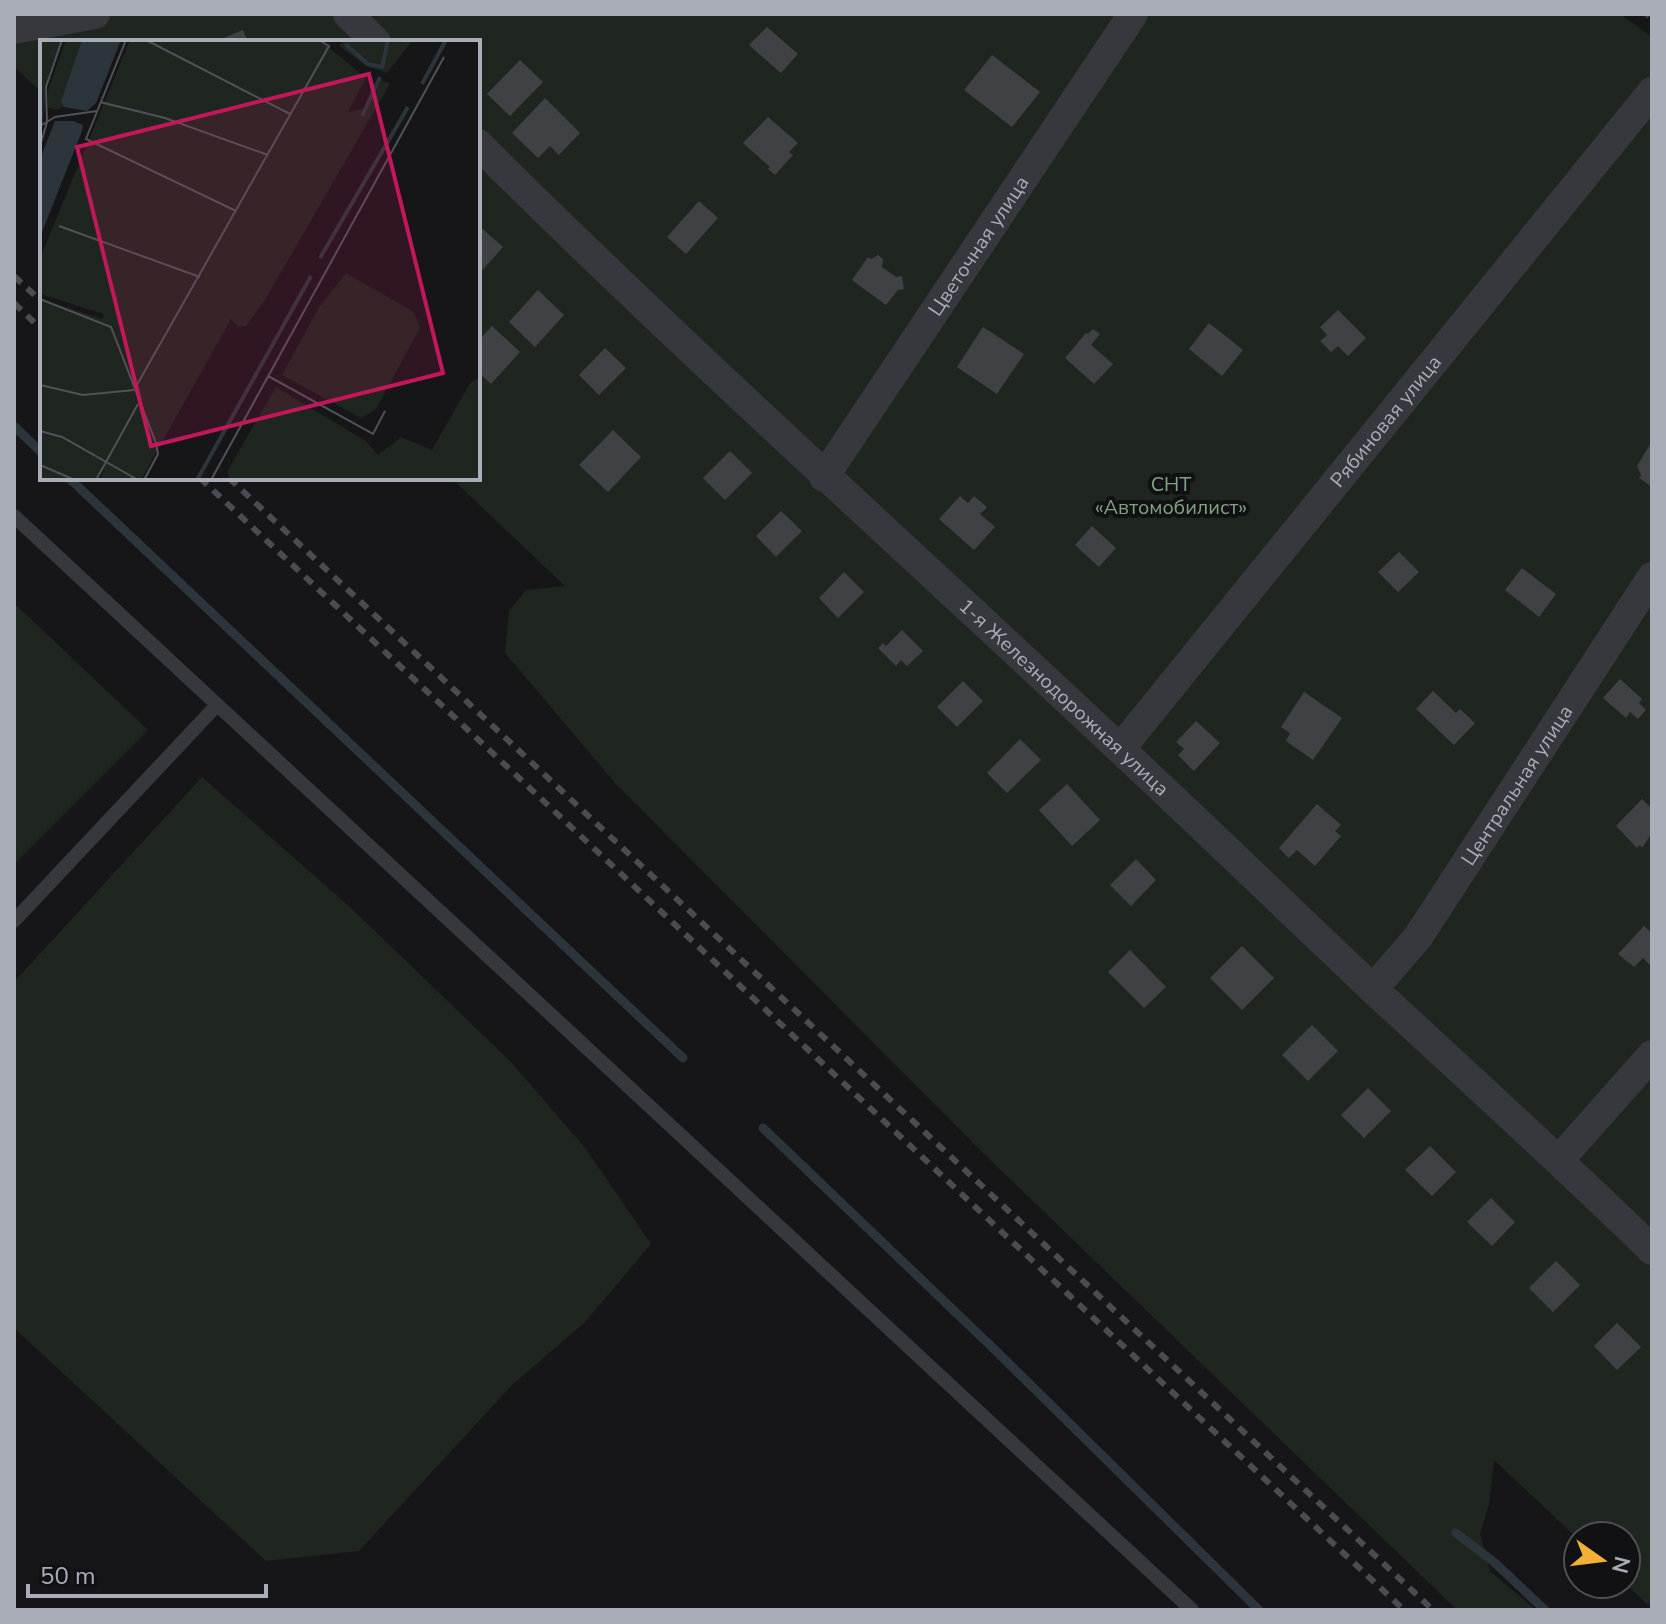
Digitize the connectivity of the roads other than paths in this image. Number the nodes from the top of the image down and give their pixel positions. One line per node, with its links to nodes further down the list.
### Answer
1 (95, 14): 4 (street)
2 (348, 14): 5 (street)
3 (1133, 14): 8 (street, Цветочная улица)
4 (14, 29)
5 (374, 40)
6 (1652, 92): 12 (street, Рябиновая улица)
7 (480, 146): 8 (street, 1-я Железнодорожная улица)
8 (824, 477): 12 (street, 1-я Железнодорожная улица)
9 (14, 516): 11 (lane)
10 (1652, 577): 14 (street, Центральная улица)
11 (217, 705): 13 (lane); 18 (lane)
12 (1120, 749): 14 (street, 1-я Железнодорожная улица)
13 (14, 921)
14 (1373, 989): 16 (street, 1-я Железнодорожная улица)
15 (1652, 1055): 16 (street)
16 (1559, 1160): 17 (street, 1-я Железнодорожная улица)
17 (1652, 1250)
18 (1192, 1610)

